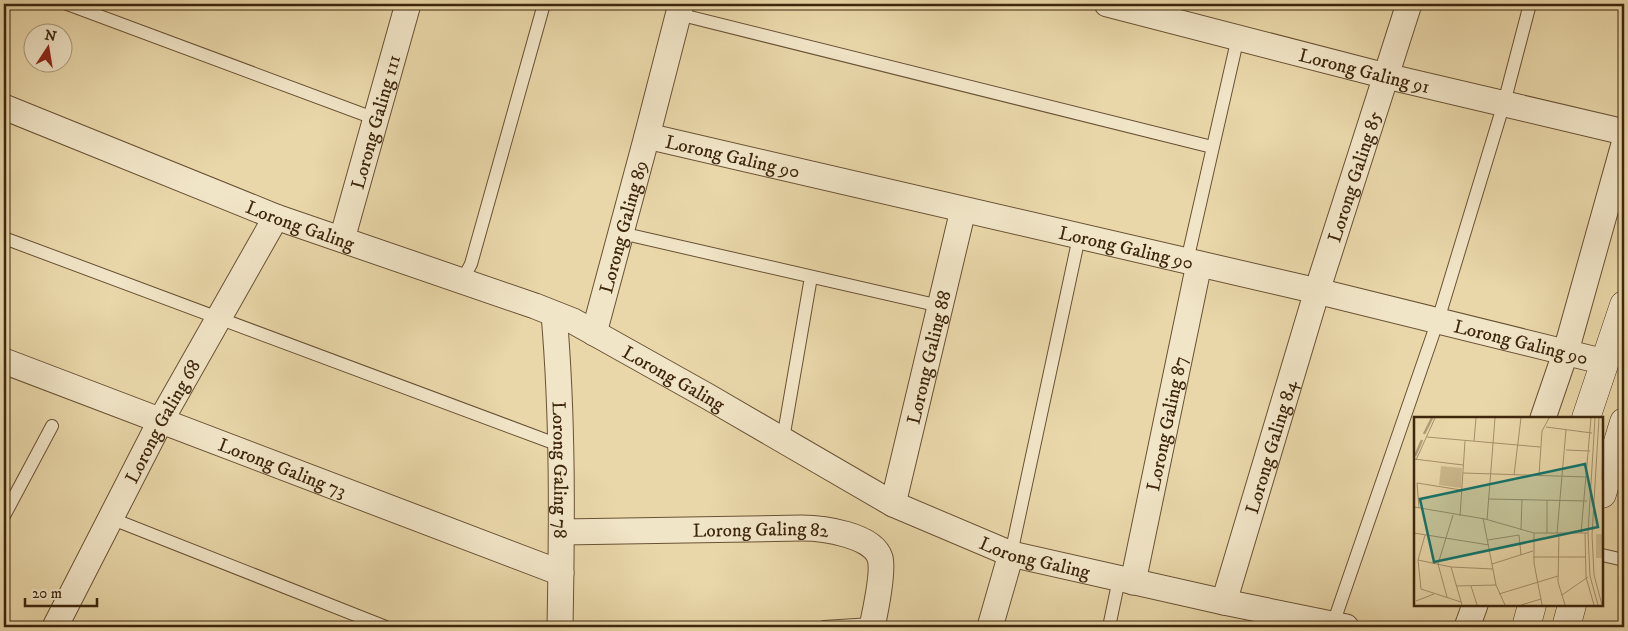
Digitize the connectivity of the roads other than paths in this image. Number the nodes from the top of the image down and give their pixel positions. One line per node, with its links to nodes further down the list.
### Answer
1 (67, 4): 13 (lane)
2 (408, 4): 13 (street, Lorong Galing 111)
3 (544, 4): 26 (lane)
4 (1107, 4): 8 (street, Lorong Galing 91)
5 (1409, 4): 10 (street, Lorong Galing 85)
6 (1530, 4): 11 (lane)
7 (679, 9): 15 (street, Lorong Galing 89); 17 (lane)
8 (1172, 11): 9 (street, Lorong Galing 91)
9 (1238, 37): 10 (street, Lorong Galing 91); 17 (lane)
10 (1386, 76): 11 (street, Lorong Galing 91); 27 (street, Lorong Galing 85)
11 (1504, 103): 14 (street, Lorong Galing 91); 32 (lane)
12 (4, 107): 19 (street, Lorong Galing)
13 (376, 119): 23 (street, Lorong Galing 111)
14 (1624, 132)
15 (647, 136): 18 (street, Lorong Galing 90); 20 (street, Lorong Galing 89)
16 (1624, 144): 34 (street)
17 (1212, 147): 24 (lane)
18 (963, 210): 21 (street, Lorong Galing 90); 29 (street, Lorong Galing 88)
19 (276, 217): 23 (street, Lorong Galing); 31 (street, Lorong Galing 68)
20 (621, 233): 25 (lane); 33 (street, Lorong Galing 89)
21 (1079, 237): 24 (street, Lorong Galing 90); 49 (lane)
22 (4, 238): 31 (lane)
23 (342, 240): 26 (street, Lorong Galing)
24 (1193, 262): 27 (street, Lorong Galing 90); 53 (street, Lorong Galing 87)
25 (811, 277): 29 (lane); 42 (lane)
26 (462, 281): 30 (street, Lorong Galing)
27 (1318, 291): 32 (street, Lorong Galing 90); 57 (street, Lorong Galing 84)
28 (1624, 305): 36 (street)
29 (940, 306): 45 (street, Lorong Galing 88)
30 (554, 314): 33 (street, Lorong Galing); 43 (street, Lorong Galing 78)
31 (219, 317): 39 (street, Lorong Galing 68); 43 (lane)
32 (1438, 320): 34 (street, Lorong Galing 90); 59 (lane)
33 (594, 333): 42 (street, Lorong Galing)
34 (1566, 351): 36 (street, Lorong Galing 90); 37 (street)
35 (4, 361): 39 (street, Lorong Galing 73)
36 (1605, 362): 38 (street)
37 (1543, 417)
38 (1586, 417)
39 (161, 420): 47 (street, Lorong Galing 68); 52 (street, Lorong Galing 73)
40 (1624, 422): 44 (street)
41 (52, 426): 46 (lane)
42 (783, 439): 45 (street, Lorong Galing)
43 (559, 444): 48 (street, Lorong Galing 78)
44 (1603, 491)
45 (893, 504): 49 (street, Lorong Galing)
46 (4, 516)
47 (110, 518): 60 (street, Lorong Galing 68); 61 (lane)
48 (562, 532): 52 (street, Lorong Galing 78); 58 (street, Lorong Galing 82)
49 (1011, 554): 53 (street, Lorong Galing); 64 (street)
50 (1603, 555): 51 (lane)
51 (1624, 560)
52 (561, 573): 62 (street, Lorong Galing 78)
53 (1126, 580): 57 (street, Lorong Galing); 65 (lane)
54 (1475, 606): 66 (street)
55 (1532, 606): 67 (street)
56 (1572, 606): 68 (street)
57 (1237, 612): 59 (street, Lorong Galing)
58 (872, 626): 63 (lane)
59 (1339, 626)
60 (55, 627)
61 (386, 627)
62 (560, 627)
63 (824, 627)
64 (990, 627)
65 (1109, 627)
66 (1467, 627)
67 (1526, 627)
68 (1566, 627)

